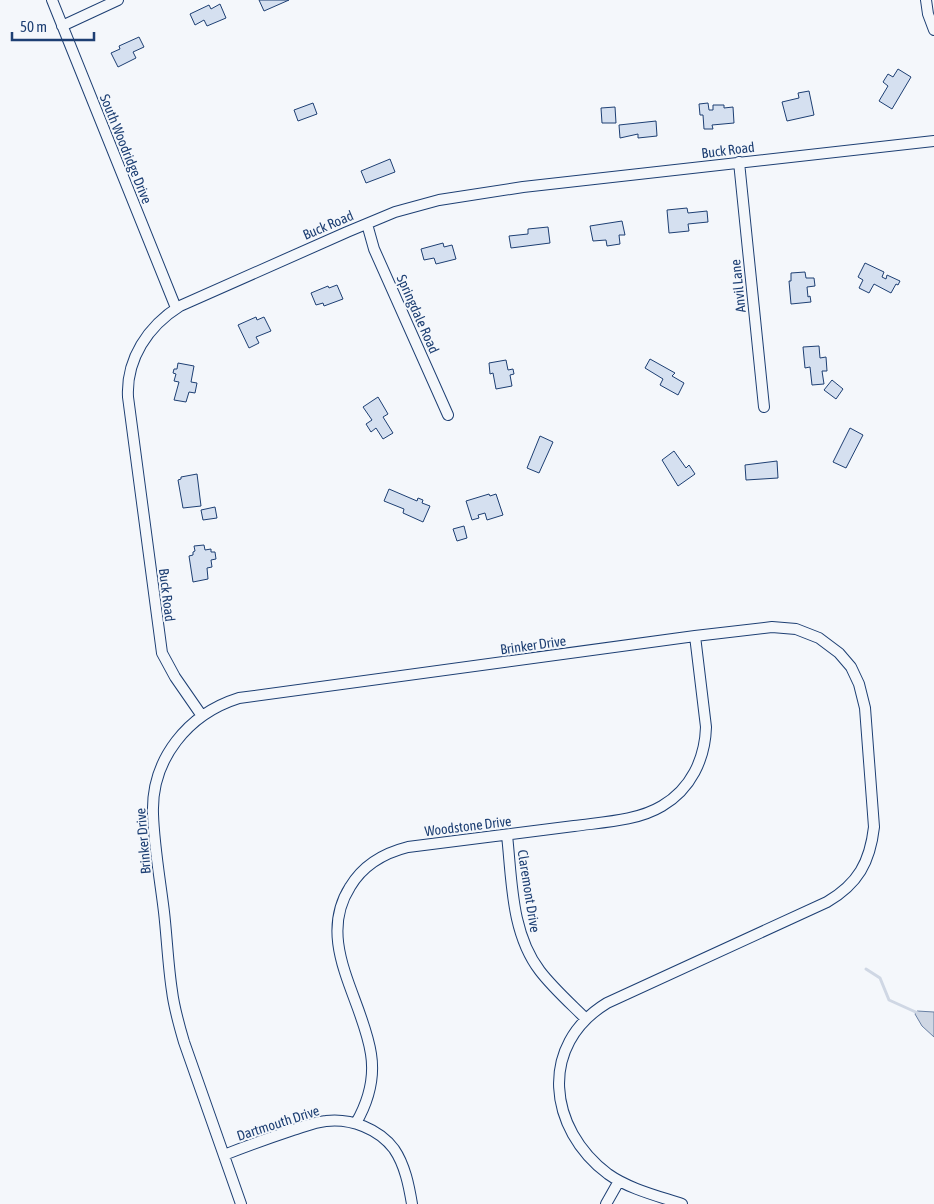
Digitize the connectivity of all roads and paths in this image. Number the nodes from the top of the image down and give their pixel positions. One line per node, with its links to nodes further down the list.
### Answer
1 (52, 0): 4 (street, South Woodridge Drive)
2 (118, 0): 4 (street)
3 (926, 0): 5 (street)
4 (62, 26): 9 (street, South Woodridge Drive)
5 (934, 30)
6 (934, 141): 7 (street, Buck Road)
7 (739, 162): 8 (street, Buck Road); 10 (street, Anvil Lane)
8 (367, 224): 9 (street, Buck Road); 11 (street, Springdale Road)
9 (176, 308): 13 (street, Buck Road)
10 (764, 407)
11 (448, 415)
12 (695, 636): 13 (street, Brinker Drive); 14 (street, Woodstone Drive); 15 (street, Brinker Drive)
13 (202, 716): 17 (street, Brinker Drive)
14 (506, 835): 15 (street, Claremont Drive); 16 (street, Woodstone Drive)
15 (585, 1018): 18 (street)
16 (356, 1123): 17 (street, Dartmouth Drive); 20 (street, Dartmouth Drive)
17 (224, 1155): 19 (street, Brinker Drive)
18 (619, 1181): 21 (street); 22 (street)
19 (241, 1204)
20 (412, 1204)
21 (606, 1204)
22 (682, 1204)

